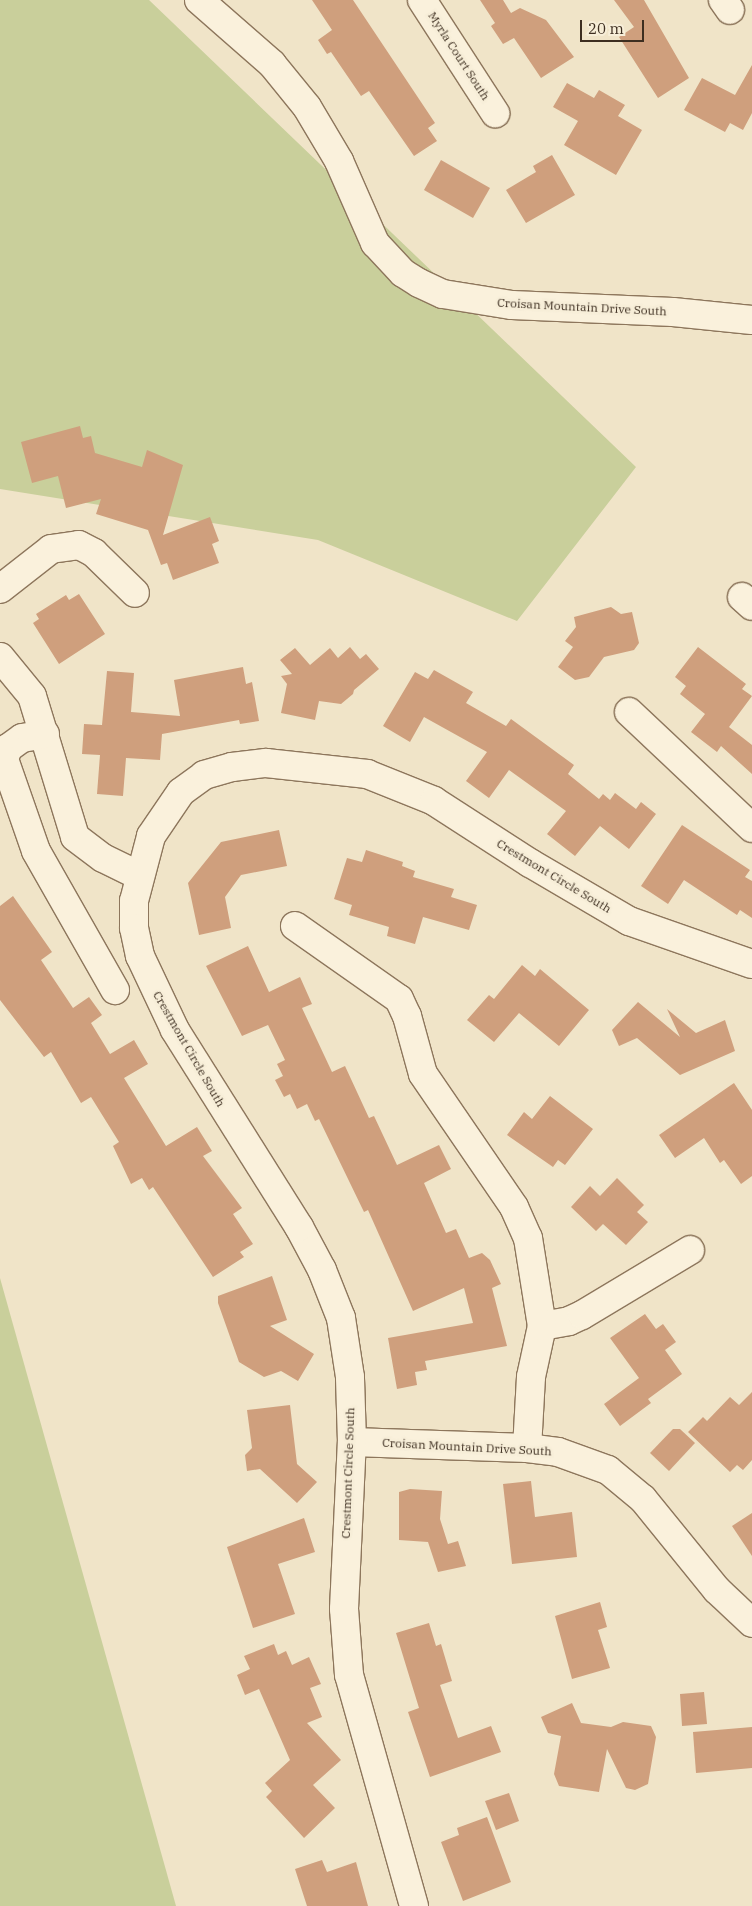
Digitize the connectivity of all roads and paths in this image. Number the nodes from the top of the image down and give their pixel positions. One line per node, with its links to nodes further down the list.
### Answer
1 (199, 0): 4 (street, Croisan Mountain Drive South)
2 (422, 0): 3 (street, Myrla Court South)
3 (495, 113)
4 (752, 320)
5 (0, 589): 6 (street)
6 (135, 593)
7 (0, 657): 9 (street)
8 (629, 712): 10 (street)
9 (45, 734): 11 (street); 14 (street)
10 (752, 828)
11 (138, 875): 13 (street, Crestmont Circle South); 17 (street, Crestmont Circle South)
12 (295, 926): 16 (street)
13 (752, 964)
14 (115, 990)
15 (690, 1250): 16 (street)
16 (542, 1326): 18 (street)
17 (352, 1442): 18 (street, Croisan Mountain Drive South); 20 (street, Crestmont Circle South)
18 (527, 1448): 19 (street, Croisan Mountain Drive South)
19 (752, 1623)
20 (414, 1906)

